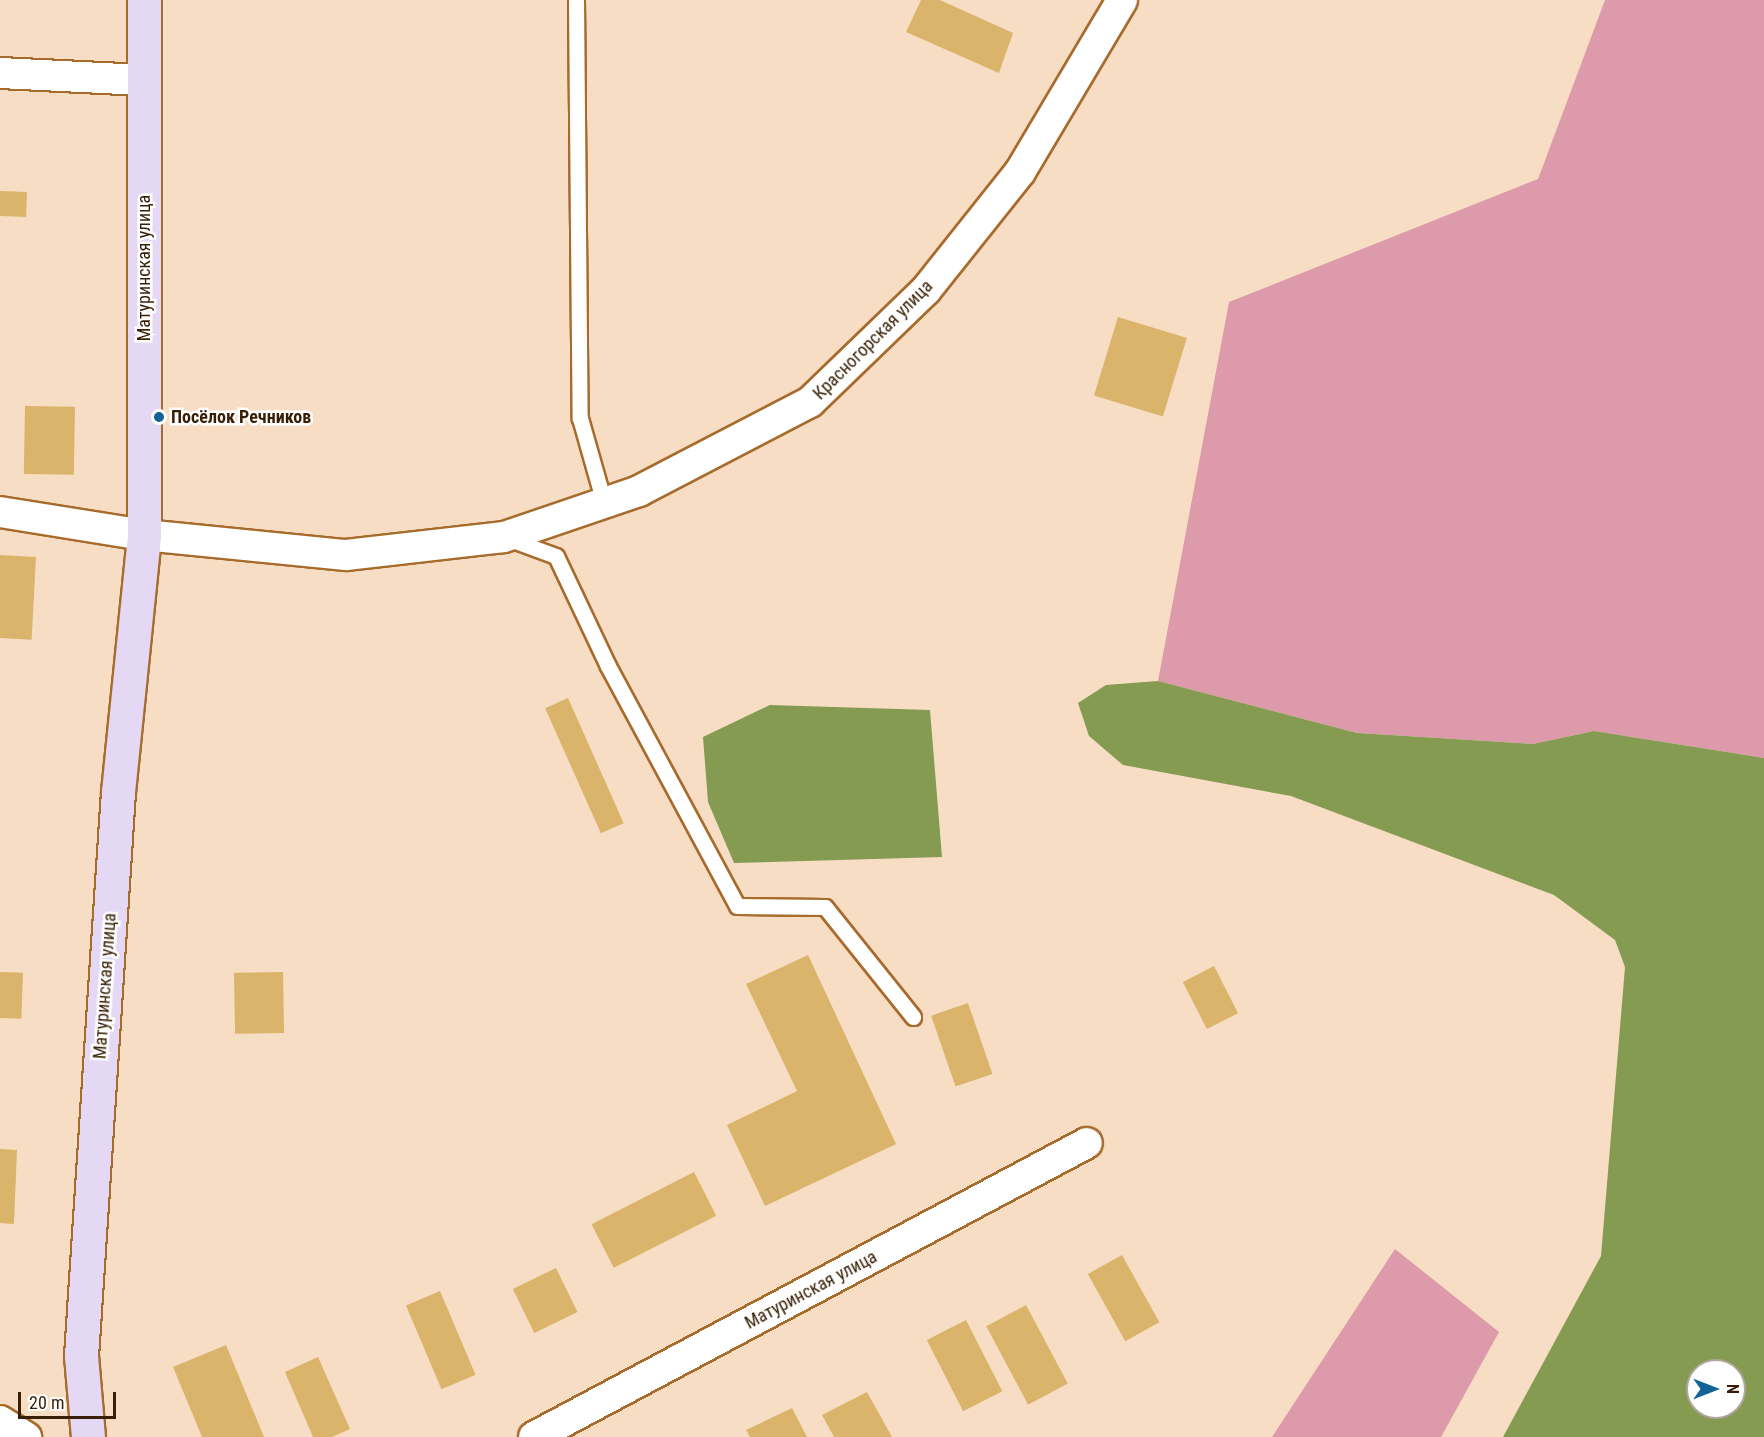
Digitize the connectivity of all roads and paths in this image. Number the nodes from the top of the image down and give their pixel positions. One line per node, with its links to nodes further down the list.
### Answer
1 (144, 0): 5 (street, Матуринская улица)
2 (576, 0): 6 (lane)
3 (1122, 0): 6 (street, Красногорская улица)
4 (0, 73): 5 (street)
5 (144, 80): 8 (street, Матуринская улица)
6 (604, 503): 9 (street, Красногорская улица)
7 (0, 512): 8 (street)
8 (144, 535): 9 (street); 14 (street, Матуринская улица)
9 (504, 537): 10 (lane)
10 (913, 1017)
11 (1088, 1143): 15 (street, Матуринская улица)
12 (0, 1421): 13 (street)
13 (26, 1437)
14 (88, 1437)
15 (534, 1437)

